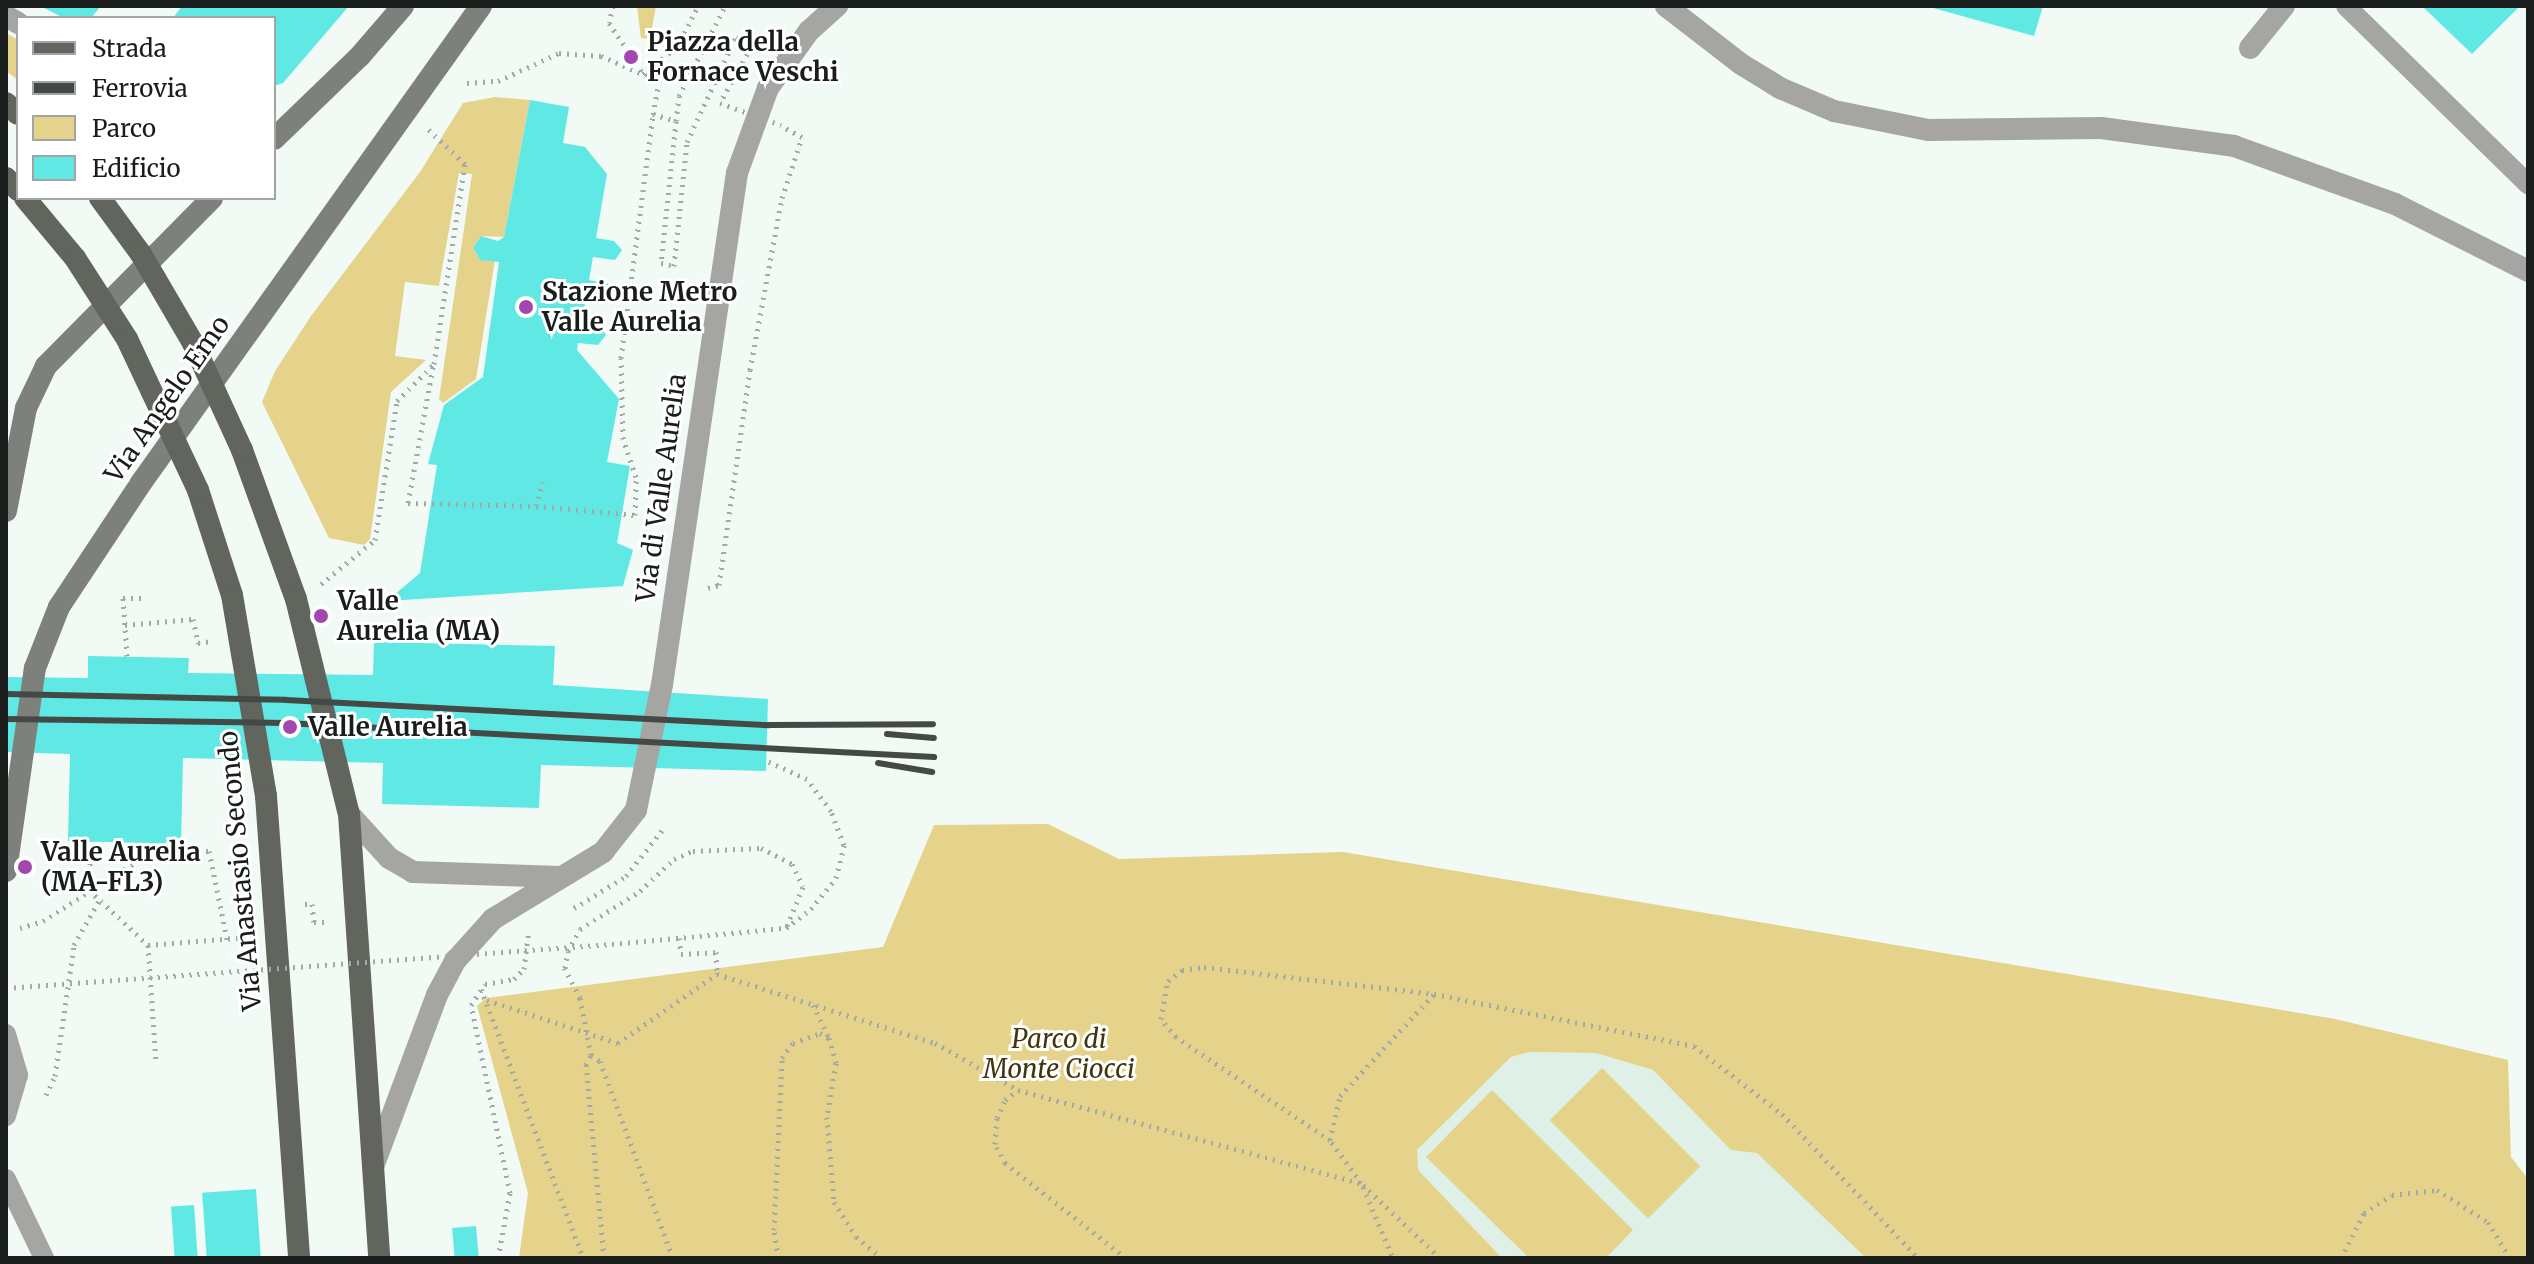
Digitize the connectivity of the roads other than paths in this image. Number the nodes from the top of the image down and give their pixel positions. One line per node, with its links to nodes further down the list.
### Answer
1 (403, 6): 8 (main road)
2 (481, 6): 16 (main road, Via Angelo Emo)
3 (837, 6): 17 (street, Via di Valle Aurelia)
4 (1666, 6): 13 (street)
5 (2284, 6): 7 (street)
6 (2346, 6): 9 (lane)
7 (2250, 48)
8 (276, 137)
9 (2528, 184)
10 (27, 200): 23 (main road, Via Anastasio Secondo, bridge)
11 (101, 200): 15 (main road, bridge)
12 (210, 200): 14 (main road)
13 (2528, 271)
14 (6, 511)
15 (349, 814): 17 (street); 20 (main road)
16 (6, 871)
17 (561, 877): 20 (street, Via di Valle Aurelia)
18 (6, 1034): 19 (lane)
19 (6, 1116)
20 (373, 1167): 24 (main road)
21 (6, 1179): 22 (lane)
22 (44, 1258)
23 (299, 1258)
24 (379, 1258)

